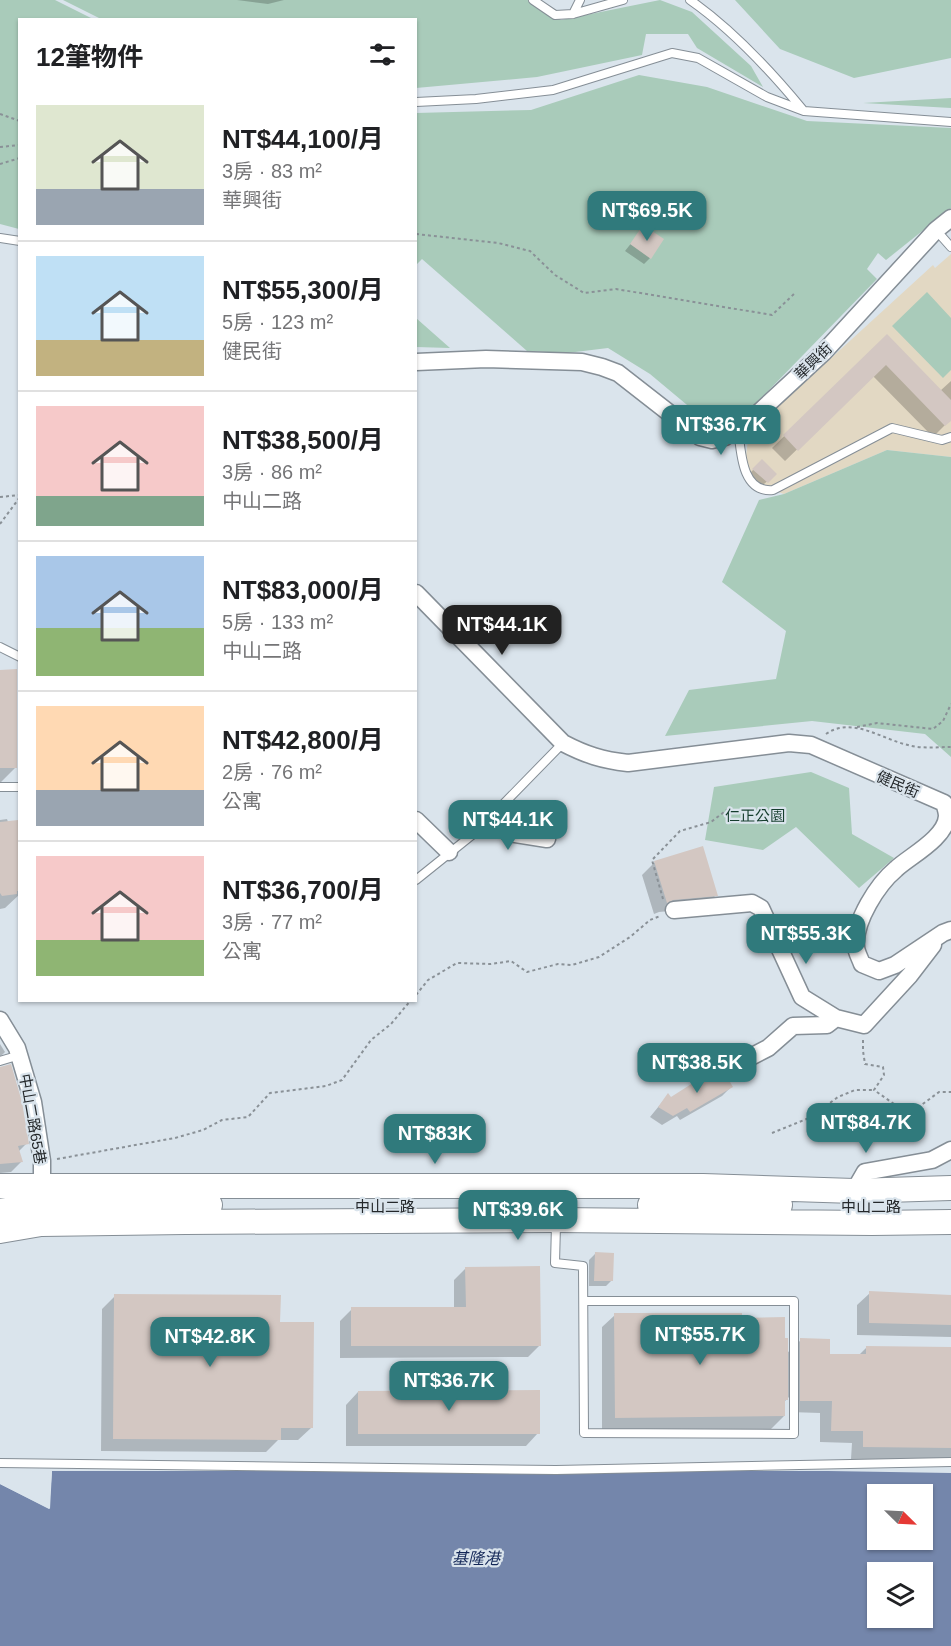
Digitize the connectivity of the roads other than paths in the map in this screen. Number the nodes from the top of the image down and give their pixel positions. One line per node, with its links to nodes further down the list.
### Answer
1 (533, 0): 5 (lane)
2 (580, 0): 5 (lane)
3 (623, 0): 5 (lane)
4 (690, 0): 7 (lane)
5 (573, 14)
6 (417, 102): 7 (lane)
7 (804, 111): 8 (lane)
8 (951, 122)
9 (951, 218): 10 (street, 華興街)
10 (936, 230): 13 (lane); 15 (street, 華興街)
11 (0, 238): 12 (lane)
12 (18, 241)
13 (951, 247)
14 (417, 362): 15 (street, 華興街)
15 (738, 427): 16 (lane)
16 (951, 437)
17 (417, 594): 20 (street)
18 (0, 647): 19 (lane)
19 (18, 656)
20 (563, 743): 23 (lane); 29 (street, 健民街)
21 (0, 787): 22 (lane)
22 (18, 787)
23 (492, 816): 25 (street); 26 (lane)
24 (417, 821): 26 (street)
25 (547, 839)
26 (449, 852): 27 (lane)
27 (417, 879)
28 (671, 912): 30 (street)
29 (947, 931): 30 (street)
30 (836, 1018): 34 (street)
31 (0, 1020): 32 (street, 中山二路65巷)
32 (20, 1055): 33 (lane); 39 (street, 中山二路65巷)
33 (0, 1061)
34 (677, 1067)
35 (951, 1150): 40 (street)
36 (0, 1186): 39 (street, 中山二路)
37 (951, 1188): 40 (street, 中山二路)
38 (556, 1204): 39 (street, 中山二路); 39 (street, 中山二路); 40 (street); 40 (street, 中山二路); 45 (lane)
39 (41, 1205): 42 (street, 中山二路); 44 (street, 中山二路)
40 (852, 1206): 41 (street, 中山二路); 43 (street, 中山二路)
41 (951, 1206)
42 (0, 1211)
43 (951, 1222)
44 (0, 1231)
45 (584, 1301): 45 (lane)
46 (951, 1462): 47 (lane)
47 (0, 1463)

